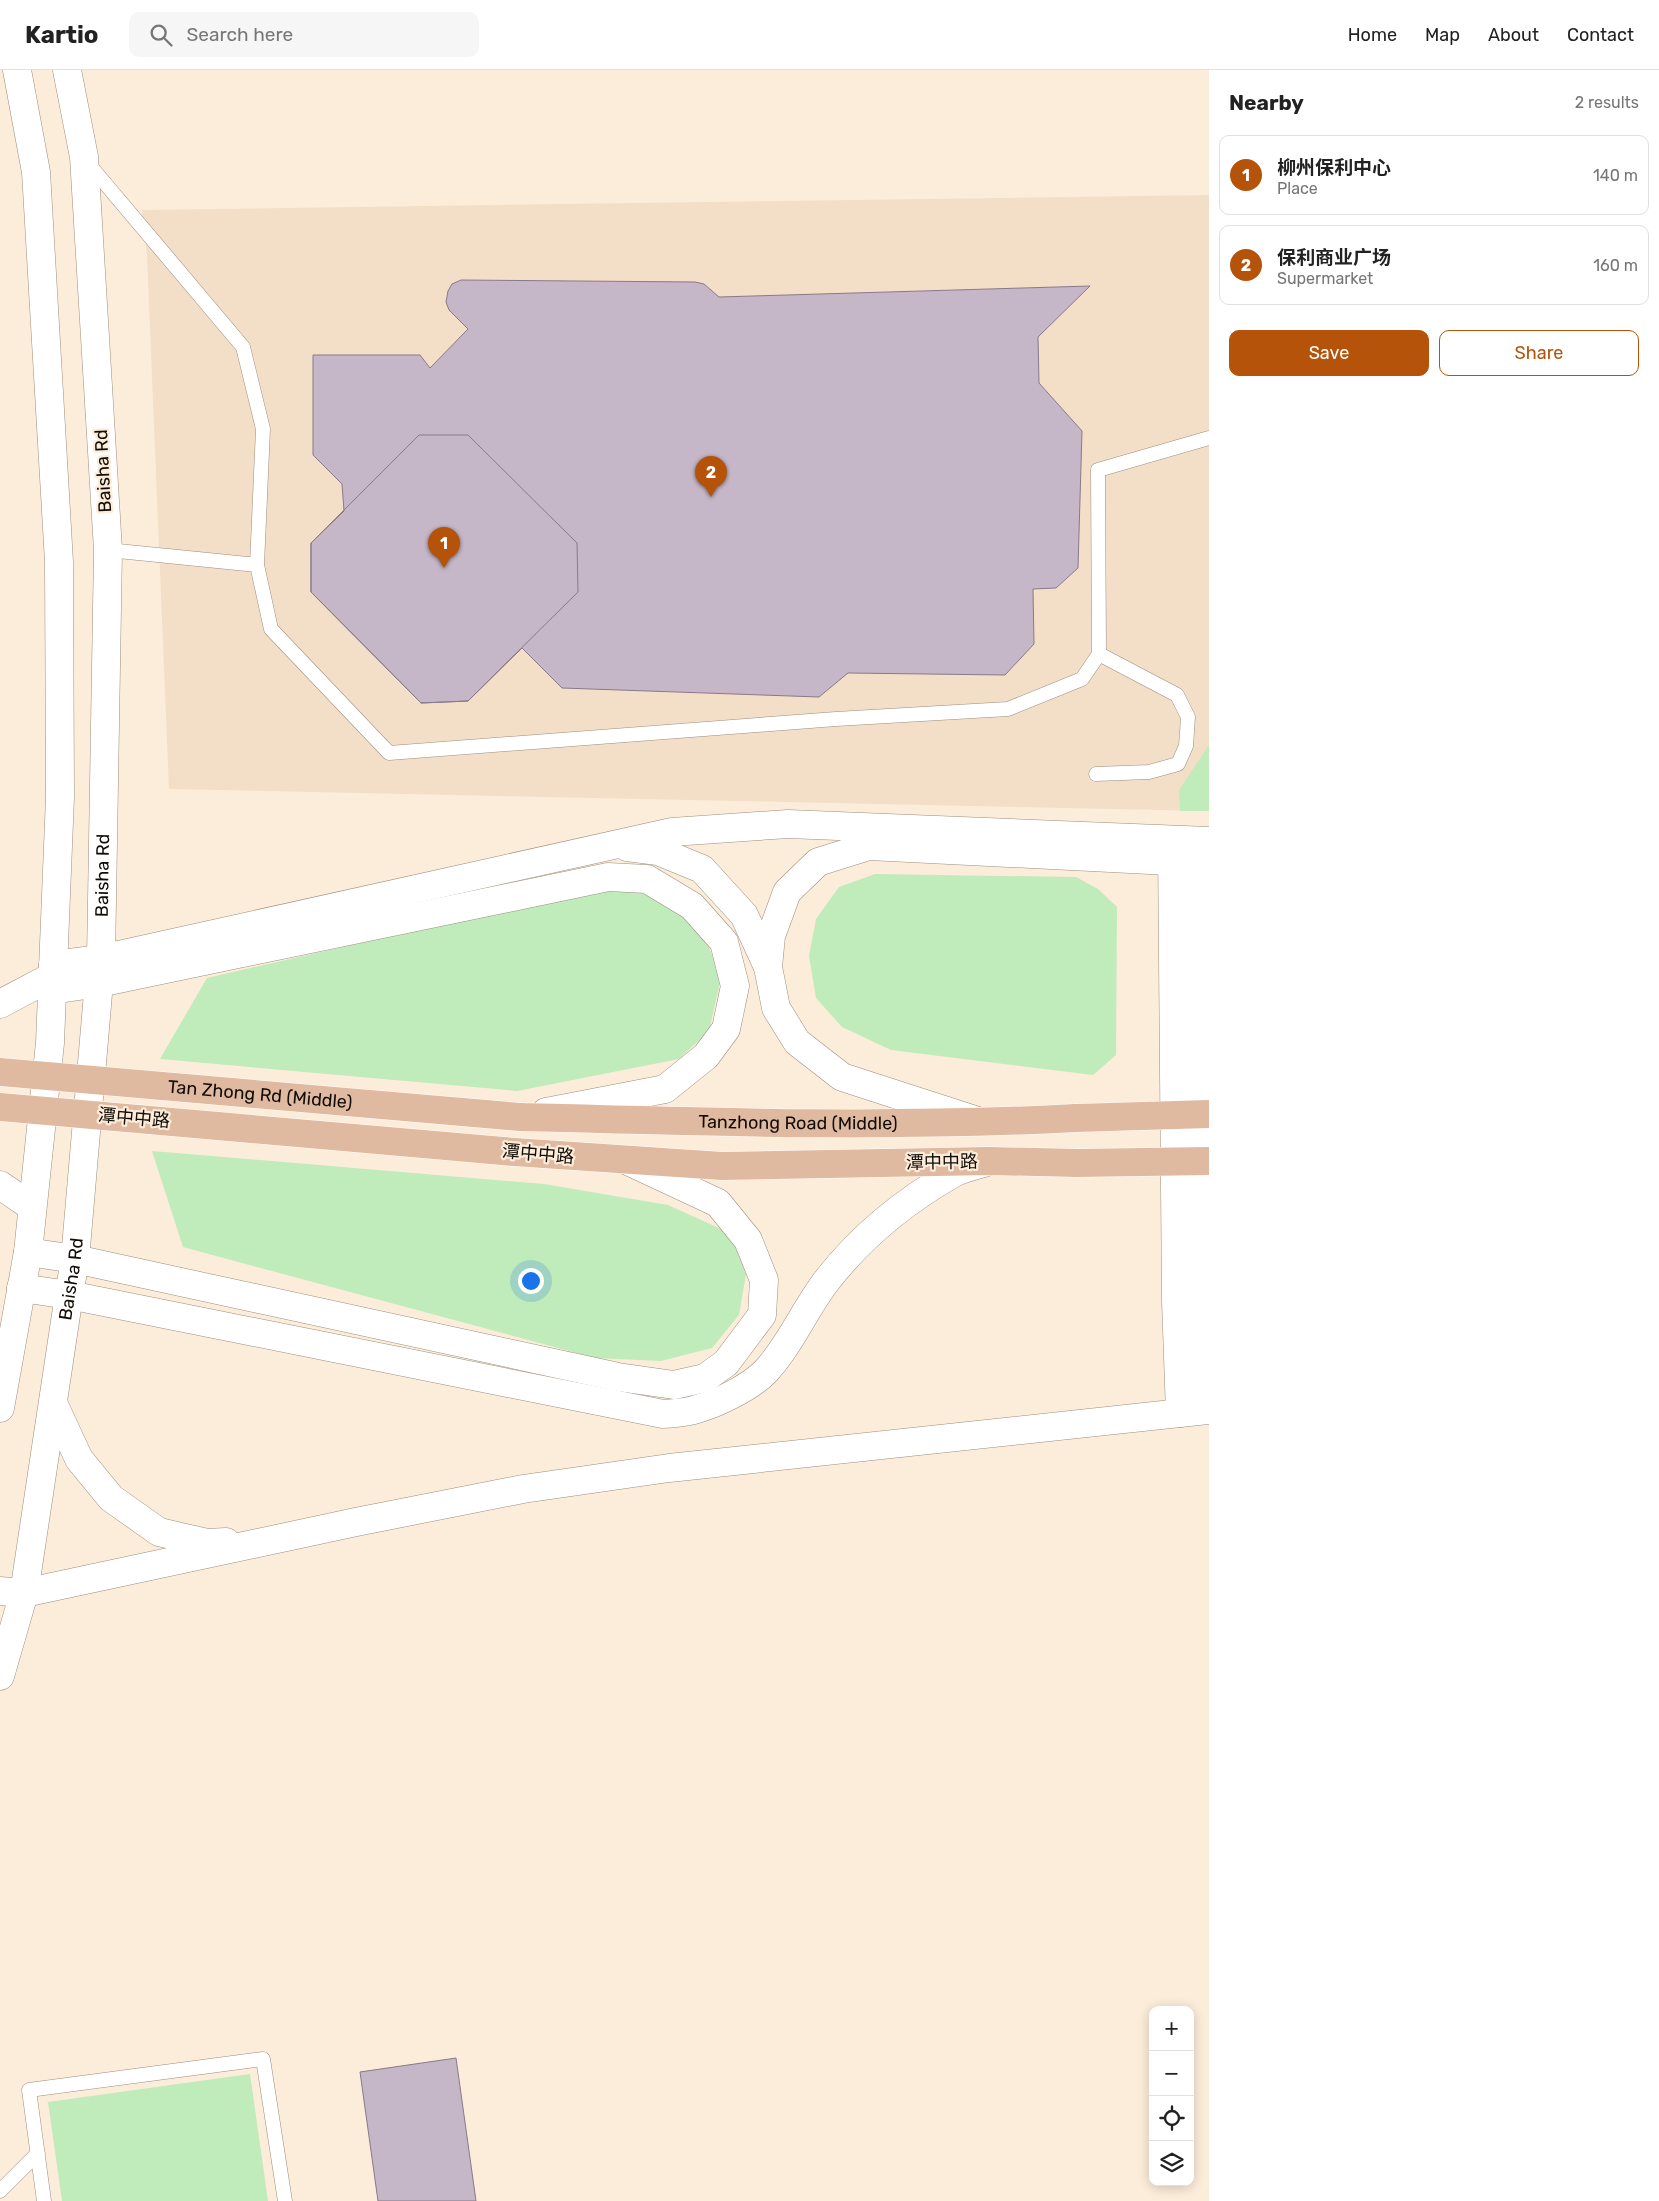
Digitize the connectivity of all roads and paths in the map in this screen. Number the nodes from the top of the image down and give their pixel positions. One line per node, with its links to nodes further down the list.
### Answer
1 (17, 70): 13 (main road)
2 (67, 70): 3 (main road, Baisha Rd)
3 (84, 157): 5 (main road, Baisha Rd); 6 (lane)
4 (1209, 438): 7 (lane)
5 (108, 550): 6 (lane); 12 (main road, Baisha Rd)
6 (257, 565): 7 (lane)
7 (1099, 654): 8 (lane)
8 (1096, 774)
9 (612, 845): 10 (main road); 11 (main road); 12 (main road)
10 (1192, 852): 11 (main road); 31 (main road)
11 (768, 967): 19 (main road)
12 (100, 971): 13 (main road); 18 (main road); 26 (main road, Baisha Rd)
13 (53, 977): 14 (main road); 24 (main road)
14 (0, 1004)
15 (0, 1072): 18 (main road, Tan Zhong Rd (Middle), bridge)
16 (0, 1107): 20 (main road, 潭中中路, bridge)
17 (1209, 1114): 19 (main road, Tanzhong Road (Middle), bridge)
18 (520, 1117): 19 (main road, Tanzhong Road (Middle))
19 (984, 1122)
20 (625, 1159): 22 (main road, 潭中中路); 26 (main road)
21 (1209, 1160): 22 (main road, 潭中中路, bridge)
22 (989, 1161): 28 (main road)
23 (0, 1185): 24 (main road)
24 (32, 1207): 25 (main road)
25 (28, 1252): 26 (main road); 27 (main road)
26 (75, 1259): 28 (main road, Baisha Rd)
27 (21, 1288): 28 (main road); 30 (main road)
28 (70, 1295): 29 (main road, Baisha Rd)
29 (54, 1405): 32 (main road); 33 (main road, Baisha Rd)
30 (0, 1408)
31 (1198, 1411): 32 (main road)
32 (268, 1542): 33 (main road)
33 (12, 1592): 34 (main road, Baisha Rd)
34 (0, 1676)
35 (38, 2153): 36 (lane); 37 (lane); 38 (lane)
36 (0, 2191)
37 (44, 2201)
38 (286, 2201)

